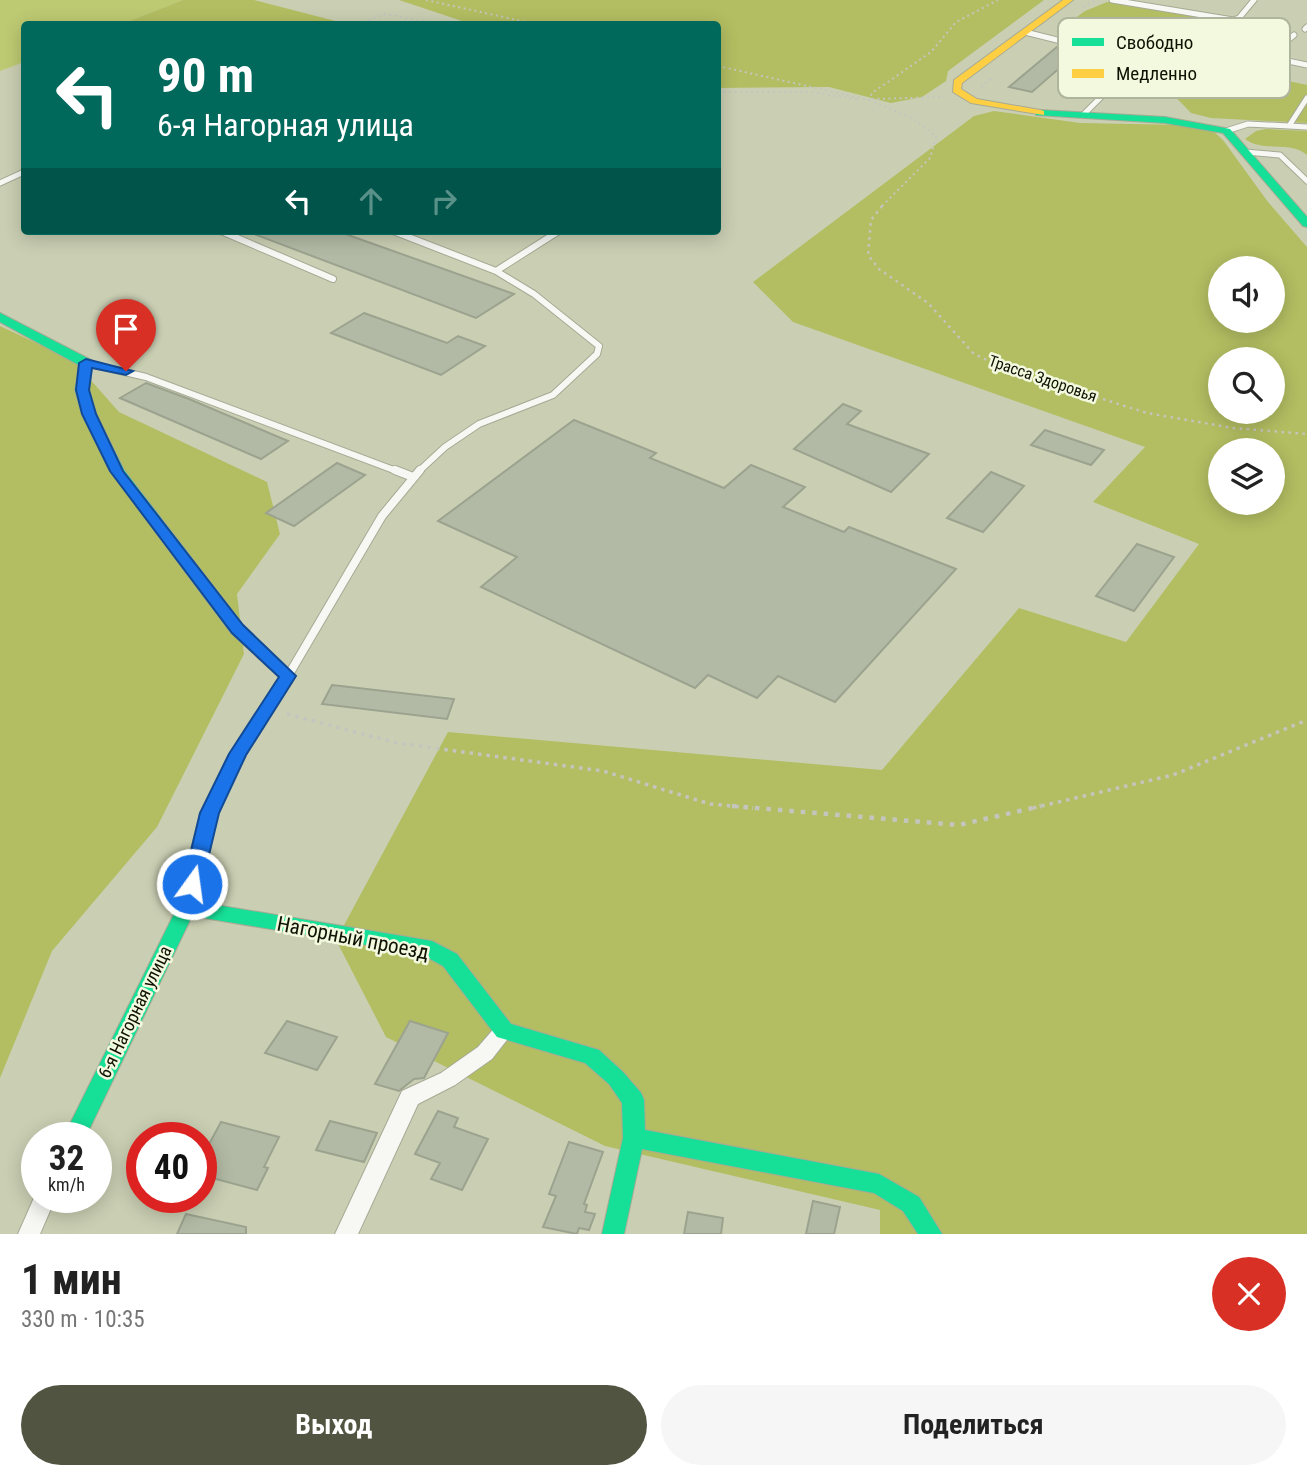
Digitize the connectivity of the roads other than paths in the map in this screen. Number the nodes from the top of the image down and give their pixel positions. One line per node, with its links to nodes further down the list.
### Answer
1 (1069, 0): 6 (street)
2 (1112, 0): 4 (lane)
3 (1254, 0): 5 (lane)
4 (1221, 18)
5 (1239, 18)
6 (1025, 32): 9 (lane); 12 (street)
7 (1294, 35): 8 (lane)
8 (1290, 38)
9 (1058, 40)
10 (1100, 98): 12 (lane)
11 (1307, 98): 13 (lane)
12 (1082, 116): 15 (street)
13 (1289, 127): 14 (lane); 15 (lane)
14 (1307, 127)
15 (1226, 131): 16 (street)
16 (1245, 152): 18 (lane); 20 (street)
17 (21, 173): 19 (lane)
18 (1307, 181)
19 (0, 183)
20 (1307, 224)
21 (238, 235): 25 (lane)
22 (403, 235): 24 (lane)
23 (553, 235): 24 (lane)
24 (496, 271): 28 (lane)
25 (333, 279)
26 (0, 317): 27 (street)
27 (86, 363): 28 (lane); 29 (street)
28 (413, 477): 29 (lane)
29 (288, 676): 30 (street, 6-я Нагорная улица)
30 (187, 908): 31 (street, Нагорный проезд); 32 (street, 6-я Нагорная улица)
31 (504, 1031): 33 (street); 36 (street)
32 (82, 1122)
33 (634, 1138): 37 (street); 38 (street)
34 (38, 1213): 35 (street)
35 (29, 1234)
36 (346, 1234)
37 (613, 1234)
38 (931, 1234)

